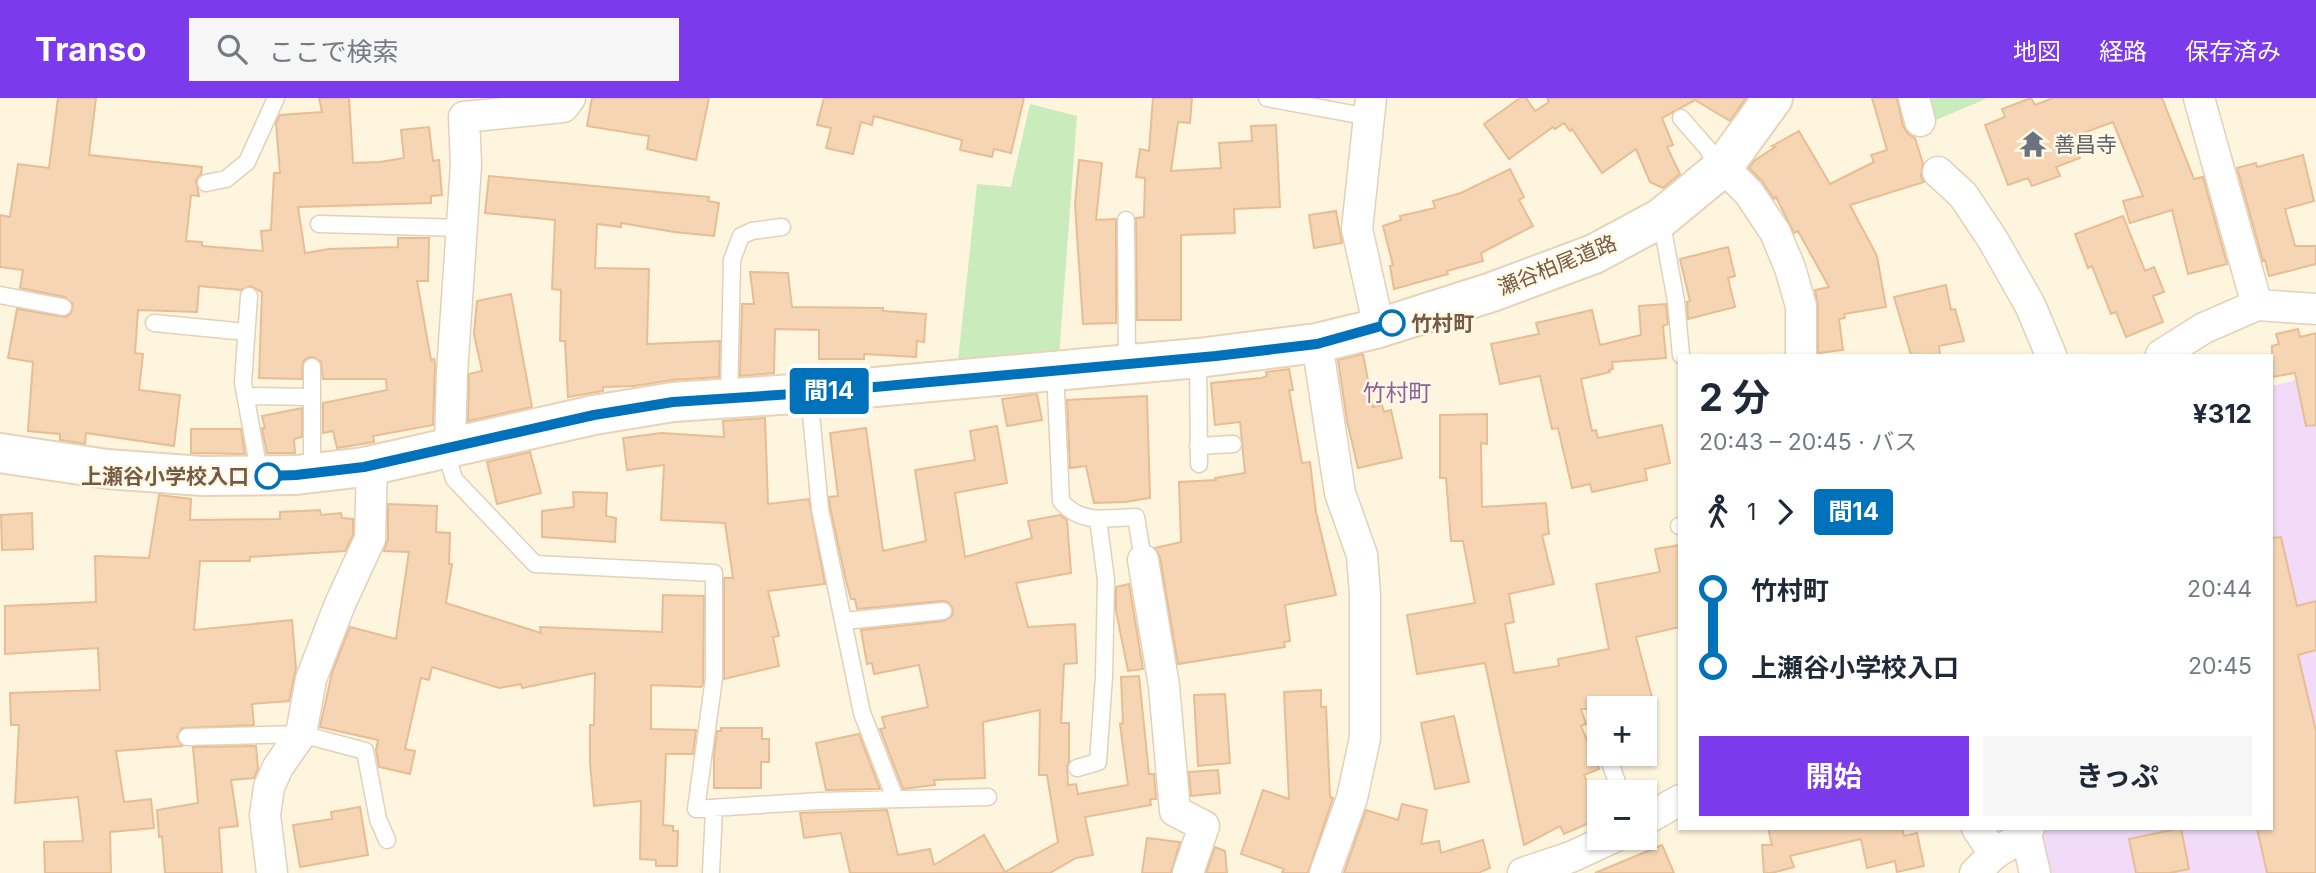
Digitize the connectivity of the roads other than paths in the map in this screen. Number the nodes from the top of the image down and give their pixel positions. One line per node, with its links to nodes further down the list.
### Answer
1 (276, 98): 11 (lane)
2 (570, 98): 6 (street)
3 (1267, 98): 7 (lane)
4 (1773, 98): 9 (main road, 瀬谷柏尾道路)
5 (2199, 98): 19 (street)
6 (462, 108): 16 (street)
7 (1370, 108): 23 (street)
8 (1681, 118): 9 (lane)
9 (1721, 169): 12 (main road, 瀬谷柏尾道路); 27 (street)
10 (1938, 172): 28 (street)
11 (206, 183)
12 (1661, 218): 23 (main road, 瀬谷柏尾道路); 26 (lane)
13 (1126, 220): 31 (lane)
14 (319, 224): 16 (lane)
15 (782, 227): 37 (lane)
16 (462, 228): 40 (street)
17 (0, 295): 20 (lane)
18 (249, 296): 24 (lane)
19 (2257, 304): 21 (street); 29 (street)
20 (63, 307)
21 (2316, 309)
22 (155, 323): 24 (lane)
23 (1379, 328): 25 (main road, 瀬谷柏尾道路)
24 (246, 332): 35 (lane)
25 (1317, 344): 30 (main road, 瀬谷柏尾道路); 66 (street)
26 (1681, 354)
27 (1801, 354)
28 (2051, 354)
29 (2163, 354)
30 (1198, 358): 31 (main road, 瀬谷柏尾道路); 39 (lane)
31 (1127, 364): 33 (main road, 瀬谷柏尾道路)
32 (312, 367): 36 (lane)
33 (1055, 370): 34 (main road, 瀬谷柏尾道路); 46 (lane)
34 (809, 393): 37 (main road, 瀬谷柏尾道路); 49 (lane)
35 (246, 396): 36 (lane); 45 (lane)
36 (312, 397): 44 (lane)
37 (729, 398): 40 (main road, 瀬谷柏尾道路)
38 (1233, 444): 39 (lane)
39 (1198, 446): 43 (lane)
40 (448, 447): 42 (main road, 瀬谷柏尾道路); 56 (lane)
41 (0, 453): 45 (main road, 瀬谷柏尾道路)
42 (372, 464): 44 (main road, 瀬谷柏尾道路); 50 (street)
43 (1199, 464)
44 (313, 474): 45 (main road, 瀬谷柏尾道路)
45 (261, 476)
46 (1098, 519): 47 (lane); 52 (lane)
47 (1143, 560): 65 (street)
48 (943, 611): 49 (lane)
49 (844, 621): 54 (lane)
50 (301, 734): 51 (lane); 60 (lane); 63 (street)
51 (187, 737)
52 (1077, 768)
53 (988, 797): 54 (lane)
54 (895, 798): 56 (lane)
55 (1678, 801): 57 (street)
56 (714, 809): 64 (lane)
57 (1657, 813)
58 (1977, 830): 62 (street)
59 (2028, 831): 62 (street); 68 (street)
60 (387, 840)
61 (1587, 850): 67 (street)
62 (1984, 863)
63 (272, 873)
64 (711, 873)
65 (1188, 873)
66 (1325, 873)
67 (1523, 873)
68 (2035, 873)

